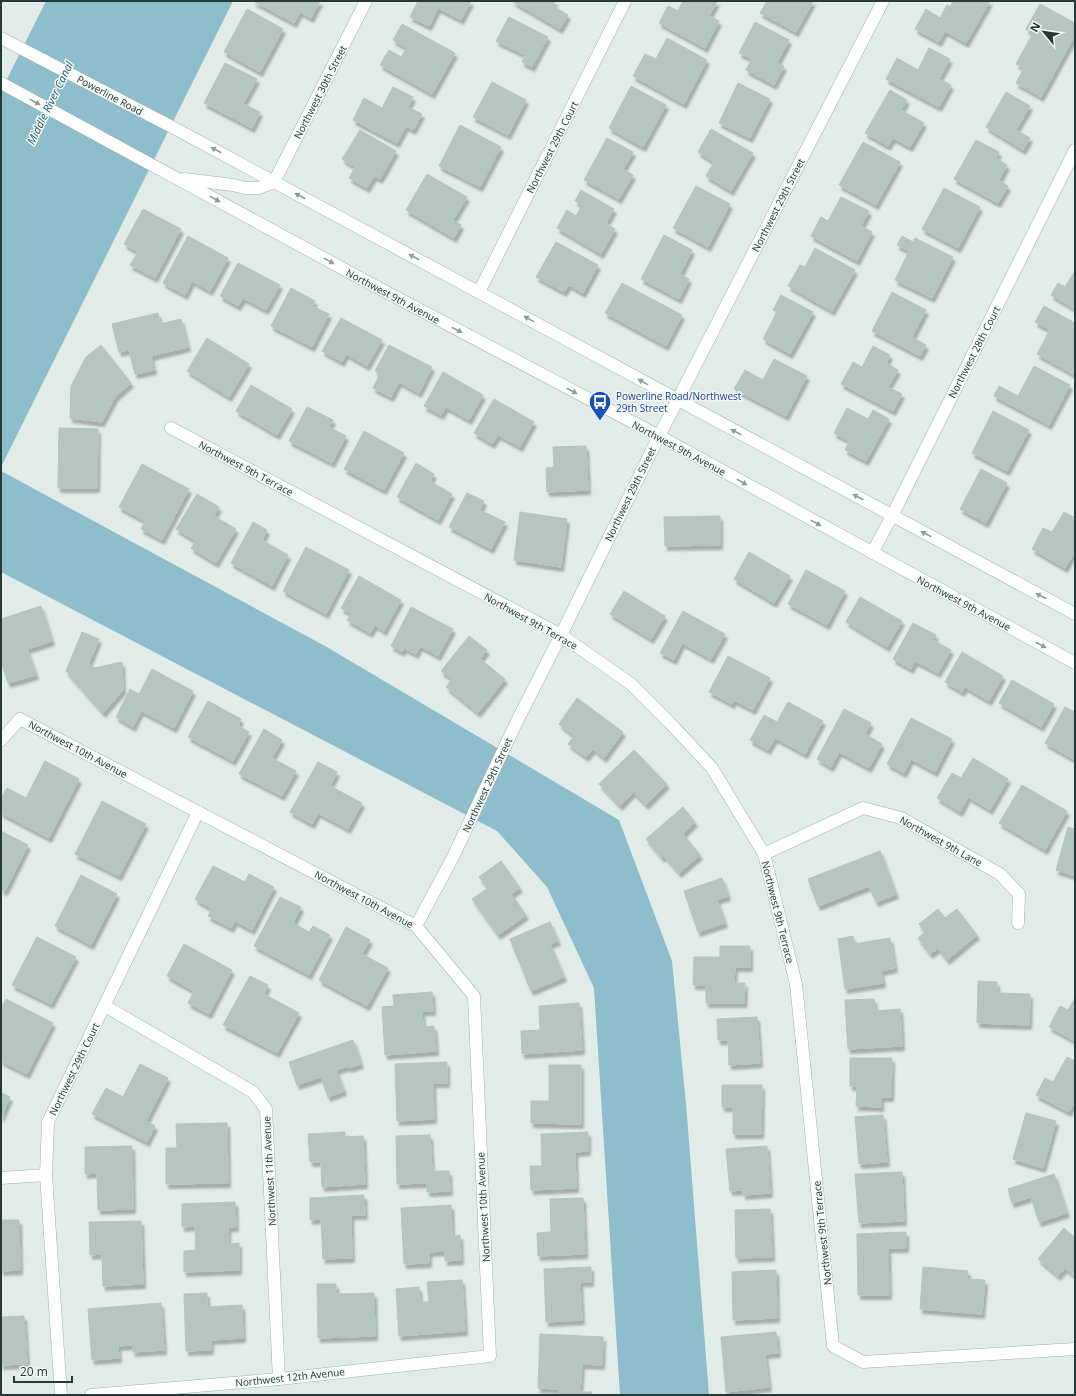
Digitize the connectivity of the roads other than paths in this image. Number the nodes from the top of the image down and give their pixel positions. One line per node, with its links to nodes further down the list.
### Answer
1 (366, 1): 8 (street, Northwest 30th Street)
2 (625, 1): 9 (street, Northwest 29th Court)
3 (883, 1): 10 (street, Northwest 29th Street)
4 (1, 38): 8 (street, Powerline Road, one-way to 4)
5 (1, 83): 7 (street, Northwest 9th Avenue, one-way to 7)
6 (1075, 150): 13 (street, Northwest 28th Court)
7 (176, 178): 8 (street); 12 (street, Northwest 9th Avenue, one-way to 12)
8 (274, 182): 9 (street, one-way to 8)
9 (480, 292): 10 (street, one-way to 9)
10 (677, 400): 12 (street, Northwest 29th Street); 13 (street, one-way to 10)
11 (171, 428): 16 (street, Northwest 9th Terrace)
12 (658, 436): 14 (street, Northwest 9th Avenue, one-way to 14); 16 (street, Northwest 29th Street)
13 (892, 516): 14 (street, Northwest 28th Court); 15 (street, one-way to 13)
14 (872, 553): 17 (street, Northwest 9th Avenue, one-way to 17)
15 (1075, 614)
16 (561, 636): 20 (street, Northwest 9th Terrace); 22 (street, Northwest 29th Street)
17 (1075, 663)
18 (1, 740): 19 (street, Northwest 10th Avenue)
19 (198, 812): 22 (street, Northwest 10th Avenue); 23 (street, Northwest 29th Court)
20 (764, 854): 21 (street, Northwest 9th Lane); 26 (street, Northwest 9th Terrace)
21 (1018, 923)
22 (416, 926): 27 (street, Northwest 10th Avenue)
23 (104, 1006): 24 (street, Northwest 29th Court); 28 (street, Northwest 11th Avenue)
24 (46, 1175): 25 (street); 29 (street, Northwest 29th Court)
25 (1, 1178)
26 (1075, 1349)
27 (490, 1356): 28 (street, Northwest 12th Avenue)
28 (279, 1379): 30 (street, Northwest 12th Avenue)
29 (61, 1395)
30 (91, 1395)

